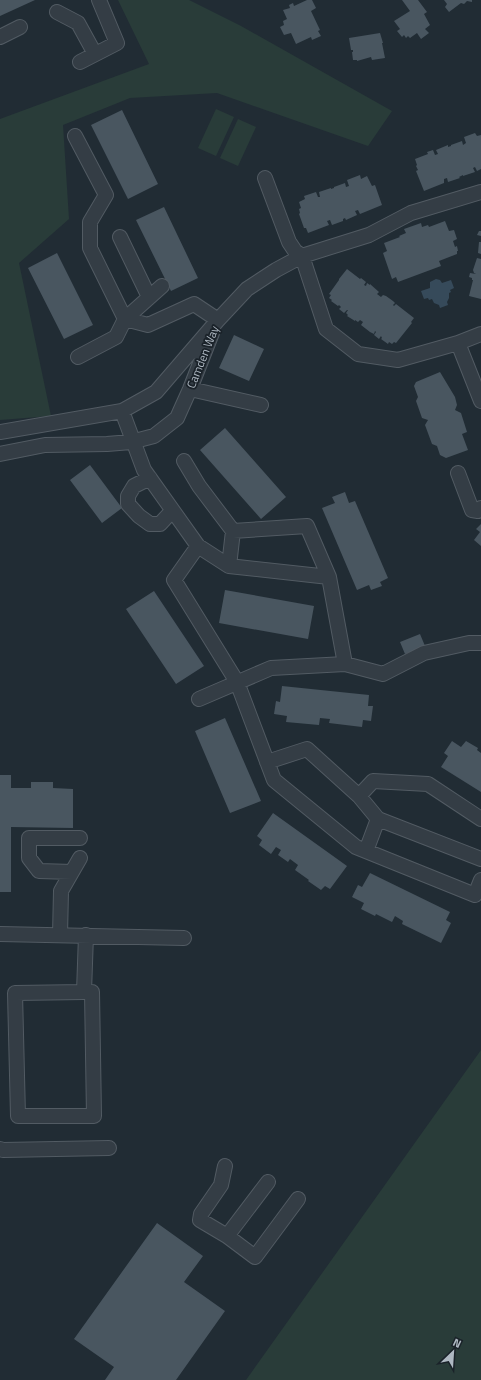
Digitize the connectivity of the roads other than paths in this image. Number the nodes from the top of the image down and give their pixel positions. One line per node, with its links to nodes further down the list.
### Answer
1 (99, 0): 5 (street)
2 (57, 12): 5 (street)
3 (20, 27): 4 (street)
4 (0, 37)
5 (95, 54): 6 (street)
6 (80, 62)
7 (75, 136): 14 (street)
8 (265, 178): 11 (street)
9 (481, 192): 11 (street)
10 (120, 237): 13 (street)
11 (302, 256): 15 (street); 17 (street)
12 (162, 286): 13 (street)
13 (149, 297): 14 (street)
14 (125, 319): 15 (street); 18 (street)
15 (218, 320): 19 (street, Camden Way); 22 (street, Camden Way)
16 (481, 334): 17 (street)
17 (458, 343): 20 (street)
18 (78, 357)
19 (190, 389): 21 (street); 24 (street, Camden Way)
20 (481, 401)
21 (261, 405)
22 (122, 411): 23 (street, Camden Way); 24 (street)
23 (0, 432)
24 (134, 441): 25 (street, Camden Way); 28 (street)
25 (0, 454)
26 (184, 461): 31 (street)
27 (458, 473): 29 (street)
28 (150, 478): 30 (street); 30 (street)
29 (481, 508)
30 (172, 511): 32 (street)
31 (233, 531): 33 (street); 34 (street)
32 (198, 546): 33 (street); 37 (street)
33 (229, 566): 34 (street)
34 (329, 578): 36 (street)
35 (481, 642): 36 (street)
36 (345, 664): 37 (street)
37 (236, 682): 38 (street); 39 (street)
38 (198, 700)
39 (267, 762): 40 (street); 44 (street)
40 (359, 796): 41 (street); 42 (street)
41 (378, 819): 44 (street); 46 (street)
42 (481, 819)
43 (80, 838): 47 (street)
44 (366, 851): 48 (street)
45 (80, 858): 47 (street)
46 (481, 859)
47 (72, 872): 50 (street)
48 (481, 880)
49 (0, 934): 50 (street)
50 (60, 934): 51 (street)
51 (86, 935): 52 (street); 53 (street)
52 (184, 938)
53 (84, 992): 53 (street)
54 (109, 1148): 55 (street)
55 (0, 1149)
56 (225, 1166): 59 (street)
57 (268, 1182): 59 (street)
58 (298, 1198): 59 (street)
59 (226, 1236)

